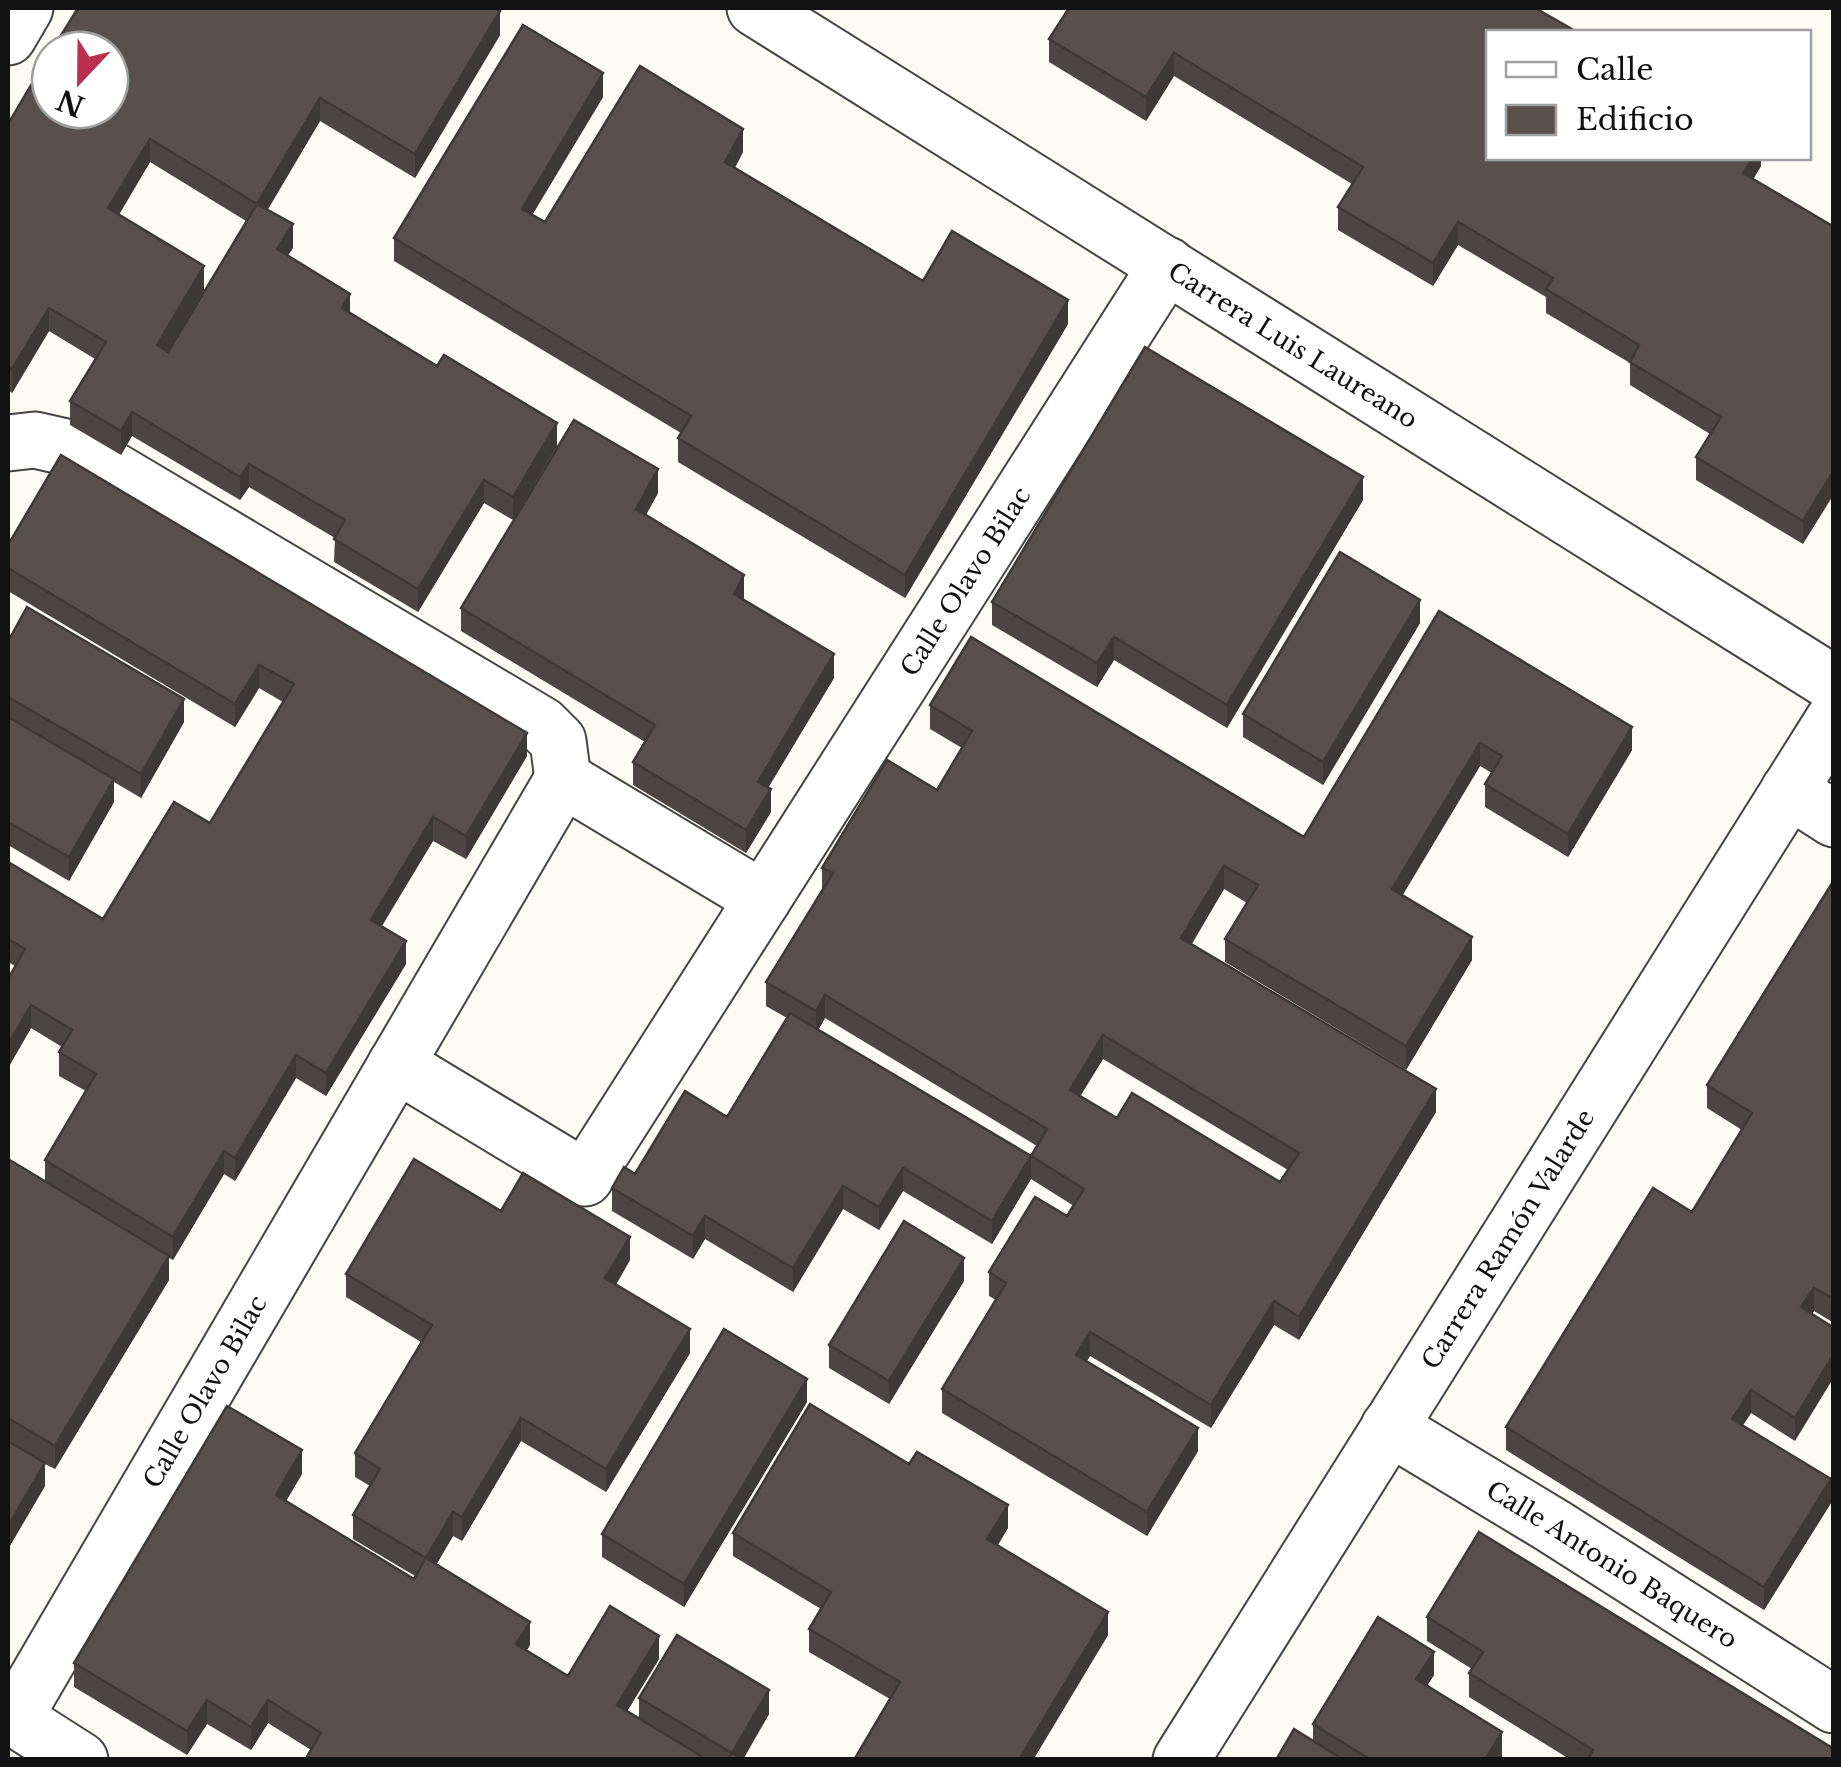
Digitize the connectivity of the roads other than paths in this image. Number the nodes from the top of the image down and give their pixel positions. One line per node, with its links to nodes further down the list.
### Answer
1 (25, 8): 3 (street)
2 (755, 8): 4 (street, Carrera Luis Laureano)
3 (8, 37)
4 (1167, 265): 6 (street, Carrera Luis Laureano); 11 (street, Calle Olavo Bilac)
5 (8, 443): 8 (street)
6 (1834, 684)
7 (1834, 719): 9 (street, Carrera Ramón Valarde)
8 (563, 779): 11 (street); 12 (street, Calle Olavo Bilac)
9 (1788, 790): 10 (street); 13 (street, Carrera Ramón Valarde)
10 (1834, 819)
11 (762, 899): 12 (street, Calle Olavo Bilac)
12 (396, 1064): 15 (street, Calle Olavo Bilac)
13 (1389, 1426): 14 (street, Calle Antonio Baquero); 17 (street, Carrera Ramón Valarde)
14 (1834, 1705)
15 (11, 1716): 16 (street)
16 (80, 1760)
17 (1181, 1760)

